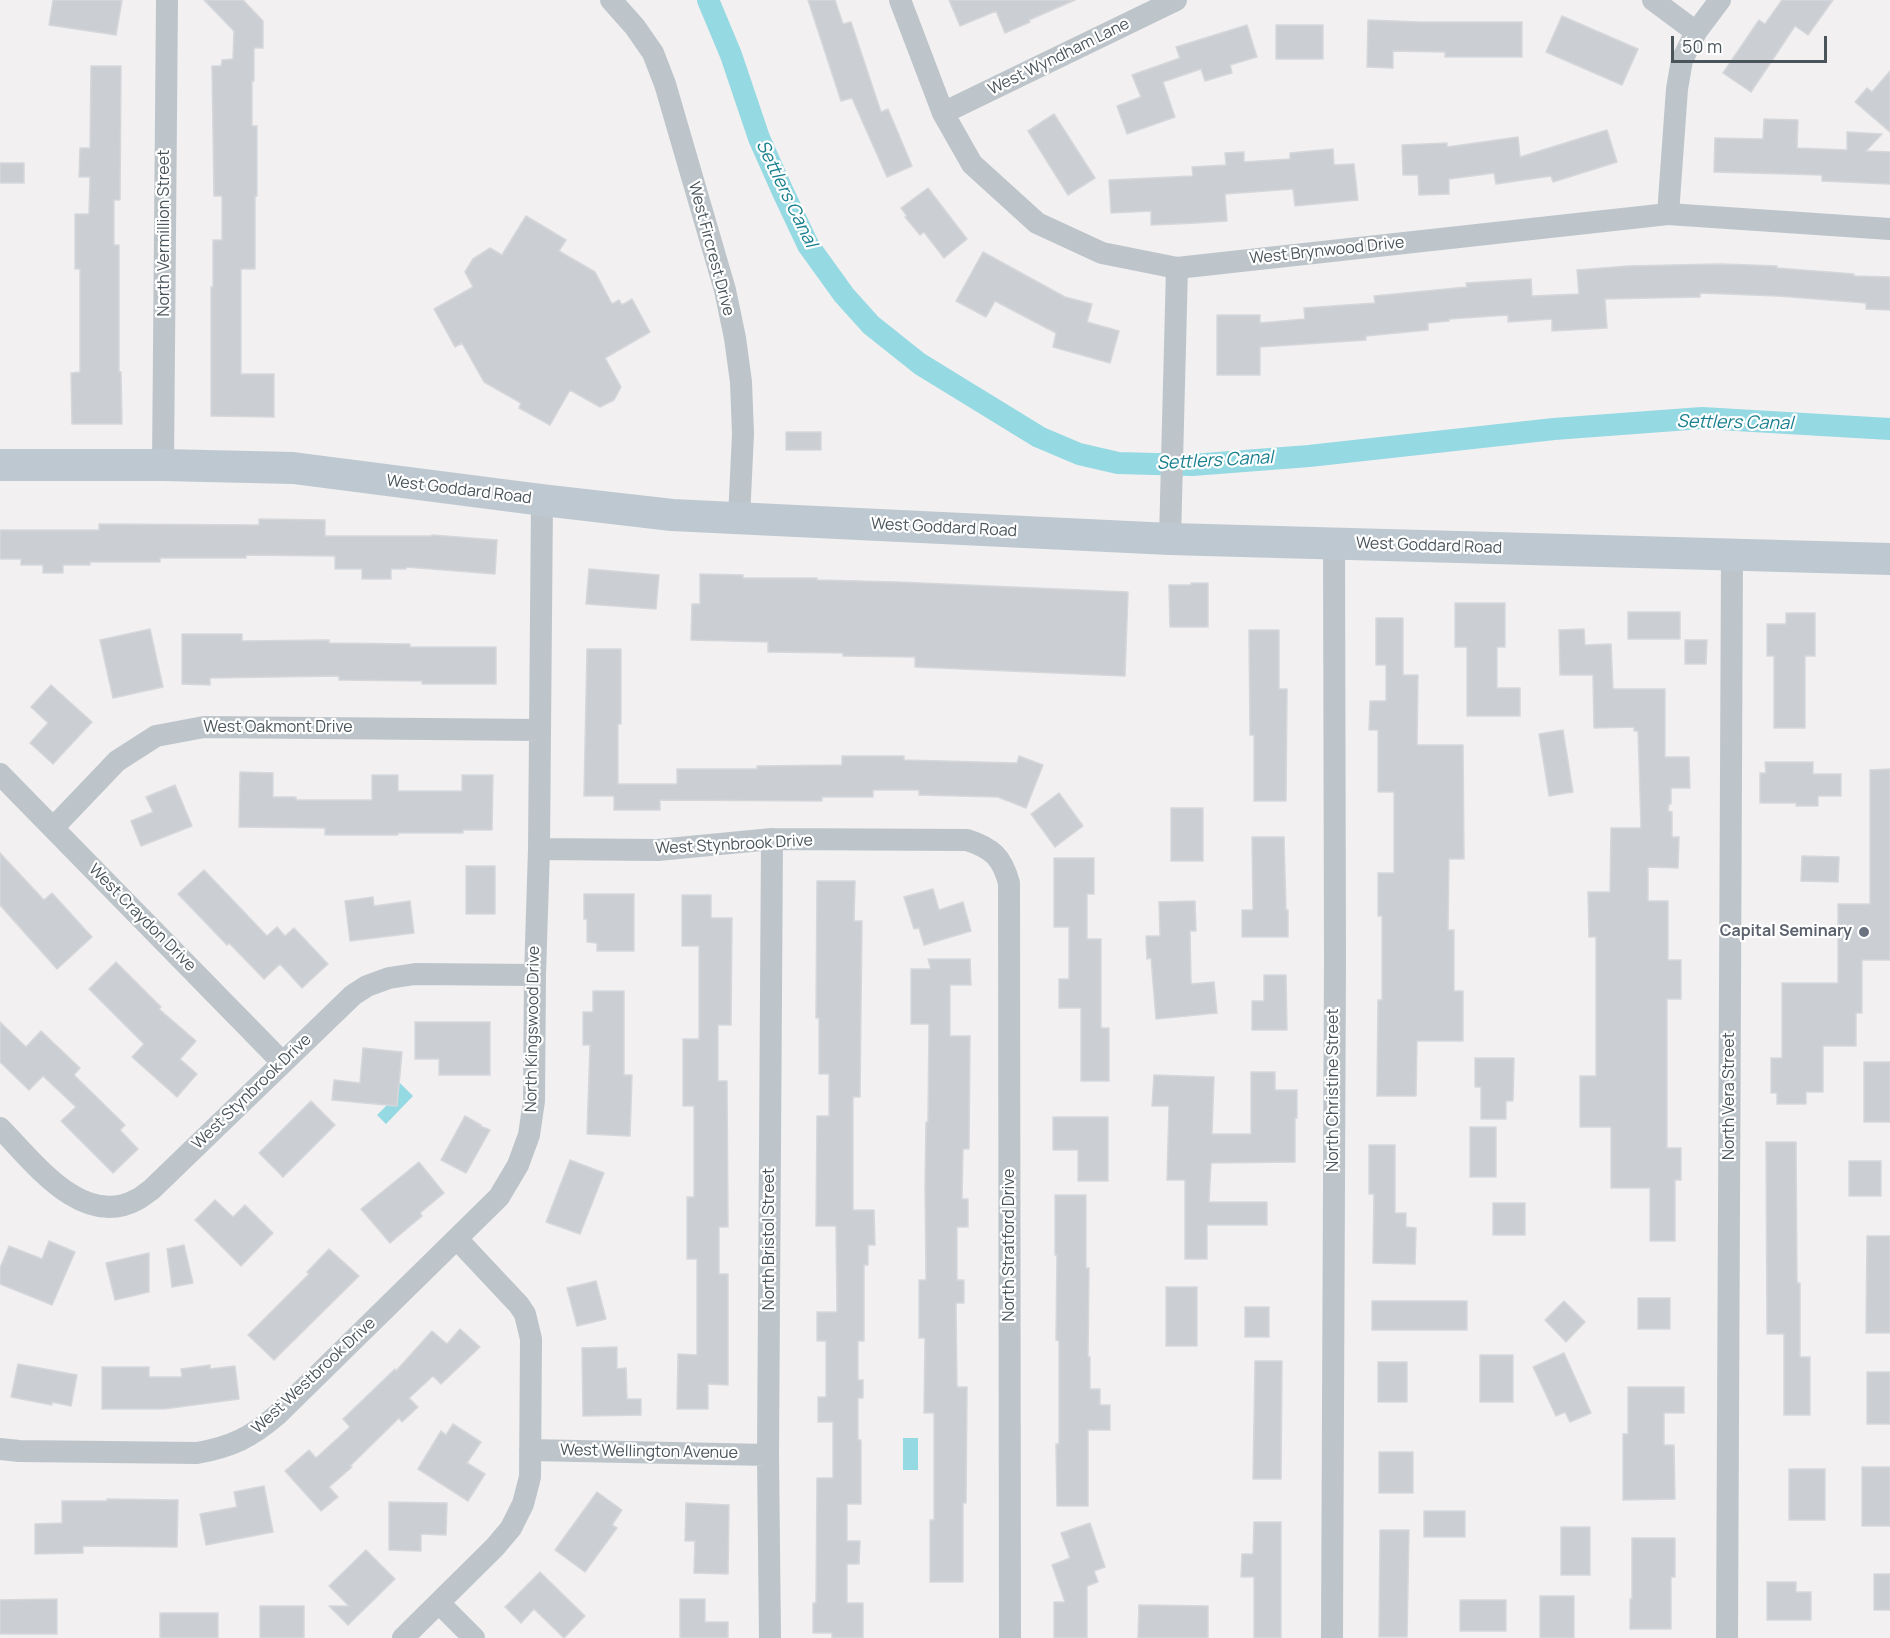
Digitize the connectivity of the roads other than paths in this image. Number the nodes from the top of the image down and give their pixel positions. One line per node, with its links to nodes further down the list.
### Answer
1 (167, 0): 13 (street, North Vermillion Street)
2 (611, 0): 15 (street, West Fircrest Drive)
3 (900, 0): 8 (street, West Brynwood Drive)
4 (1176, 0): 8 (street, West Wyndham Lane)
5 (1653, 0): 7 (street)
6 (1720, 0): 7 (street)
7 (1696, 32): 9 (street)
8 (943, 113): 11 (street, West Brynwood Drive)
9 (1668, 214): 10 (street, West Brynwood Drive); 11 (street, West Brynwood Drive)
10 (1890, 229)
11 (1177, 268): 16 (street)
12 (0, 465): 13 (street, West Goddard Road)
13 (163, 465): 14 (street, West Goddard Road)
14 (542, 500): 15 (street, West Goddard Road); 20 (street, North Kingswood Drive)
15 (739, 518): 16 (street, West Goddard Road)
16 (1170, 539): 17 (street, West Goddard Road)
17 (1334, 543): 18 (street, West Goddard Road); 38 (street, North Christine Street)
18 (1732, 555): 19 (street, West Goddard Road); 39 (street, North Vera Street)
19 (1890, 560)
20 (540, 730): 22 (street, West Oakmont Drive); 24 (street, North Kingswood Drive)
21 (0, 774): 22 (street, West Craydon Drive)
22 (53, 828): 27 (street, West Craydon Drive)
23 (772, 839): 24 (street, West Stynbrook Drive); 25 (street, West Stynbrook Drive); 32 (street, North Bristol Street)
24 (539, 849): 26 (street, North Kingswood Drive)
25 (997, 855): 37 (street, North Stratford Drive)
26 (535, 975): 27 (street, West Stynbrook Drive); 29 (street, North Kingswood Drive)
27 (283, 1063): 28 (street, West Stynbrook Drive)
28 (0, 1128)
29 (457, 1239): 30 (street, West Westbrook Drive); 31 (street)
30 (0, 1449)
31 (530, 1450): 32 (street, West Wellington Avenue); 33 (street)
32 (768, 1455): 36 (street, North Bristol Street)
33 (439, 1603): 34 (street); 35 (street)
34 (403, 1638)
35 (474, 1638)
36 (770, 1638)
37 (1010, 1638)
38 (1332, 1638)
39 (1727, 1638)

